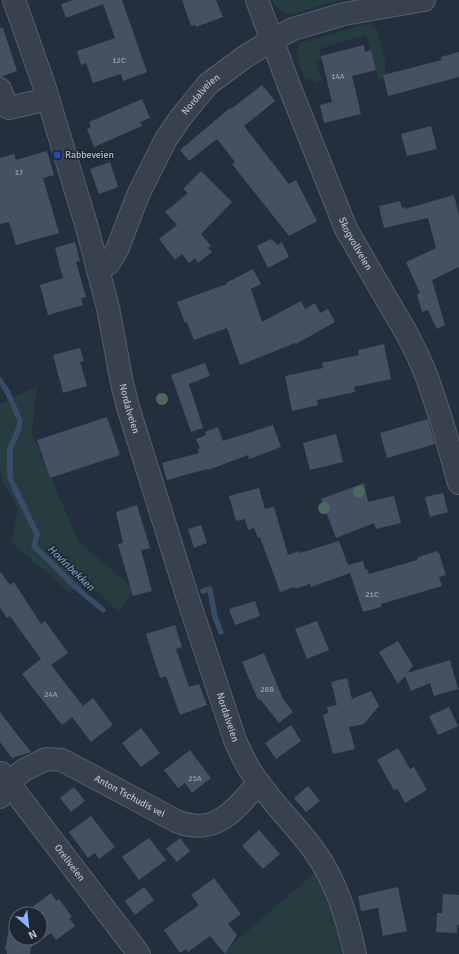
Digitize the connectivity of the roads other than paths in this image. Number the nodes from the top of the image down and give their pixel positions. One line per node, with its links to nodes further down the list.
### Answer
1 (14, 0): 6 (street)
2 (257, 0): 4 (street, Skogvollveien)
3 (424, 0): 4 (street, Nordalveien)
4 (272, 40): 7 (street, Nordalveien); 8 (street, Skogvollveien)
5 (0, 89): 6 (street)
6 (48, 99): 7 (street)
7 (98, 271): 9 (street, Nordalveien)
8 (459, 483)
9 (259, 783): 10 (street, Anton Tschudis vei); 12 (street, Nordalveien)
10 (3, 784): 11 (street, Oreliveien)
11 (139, 954)
12 (355, 954)

